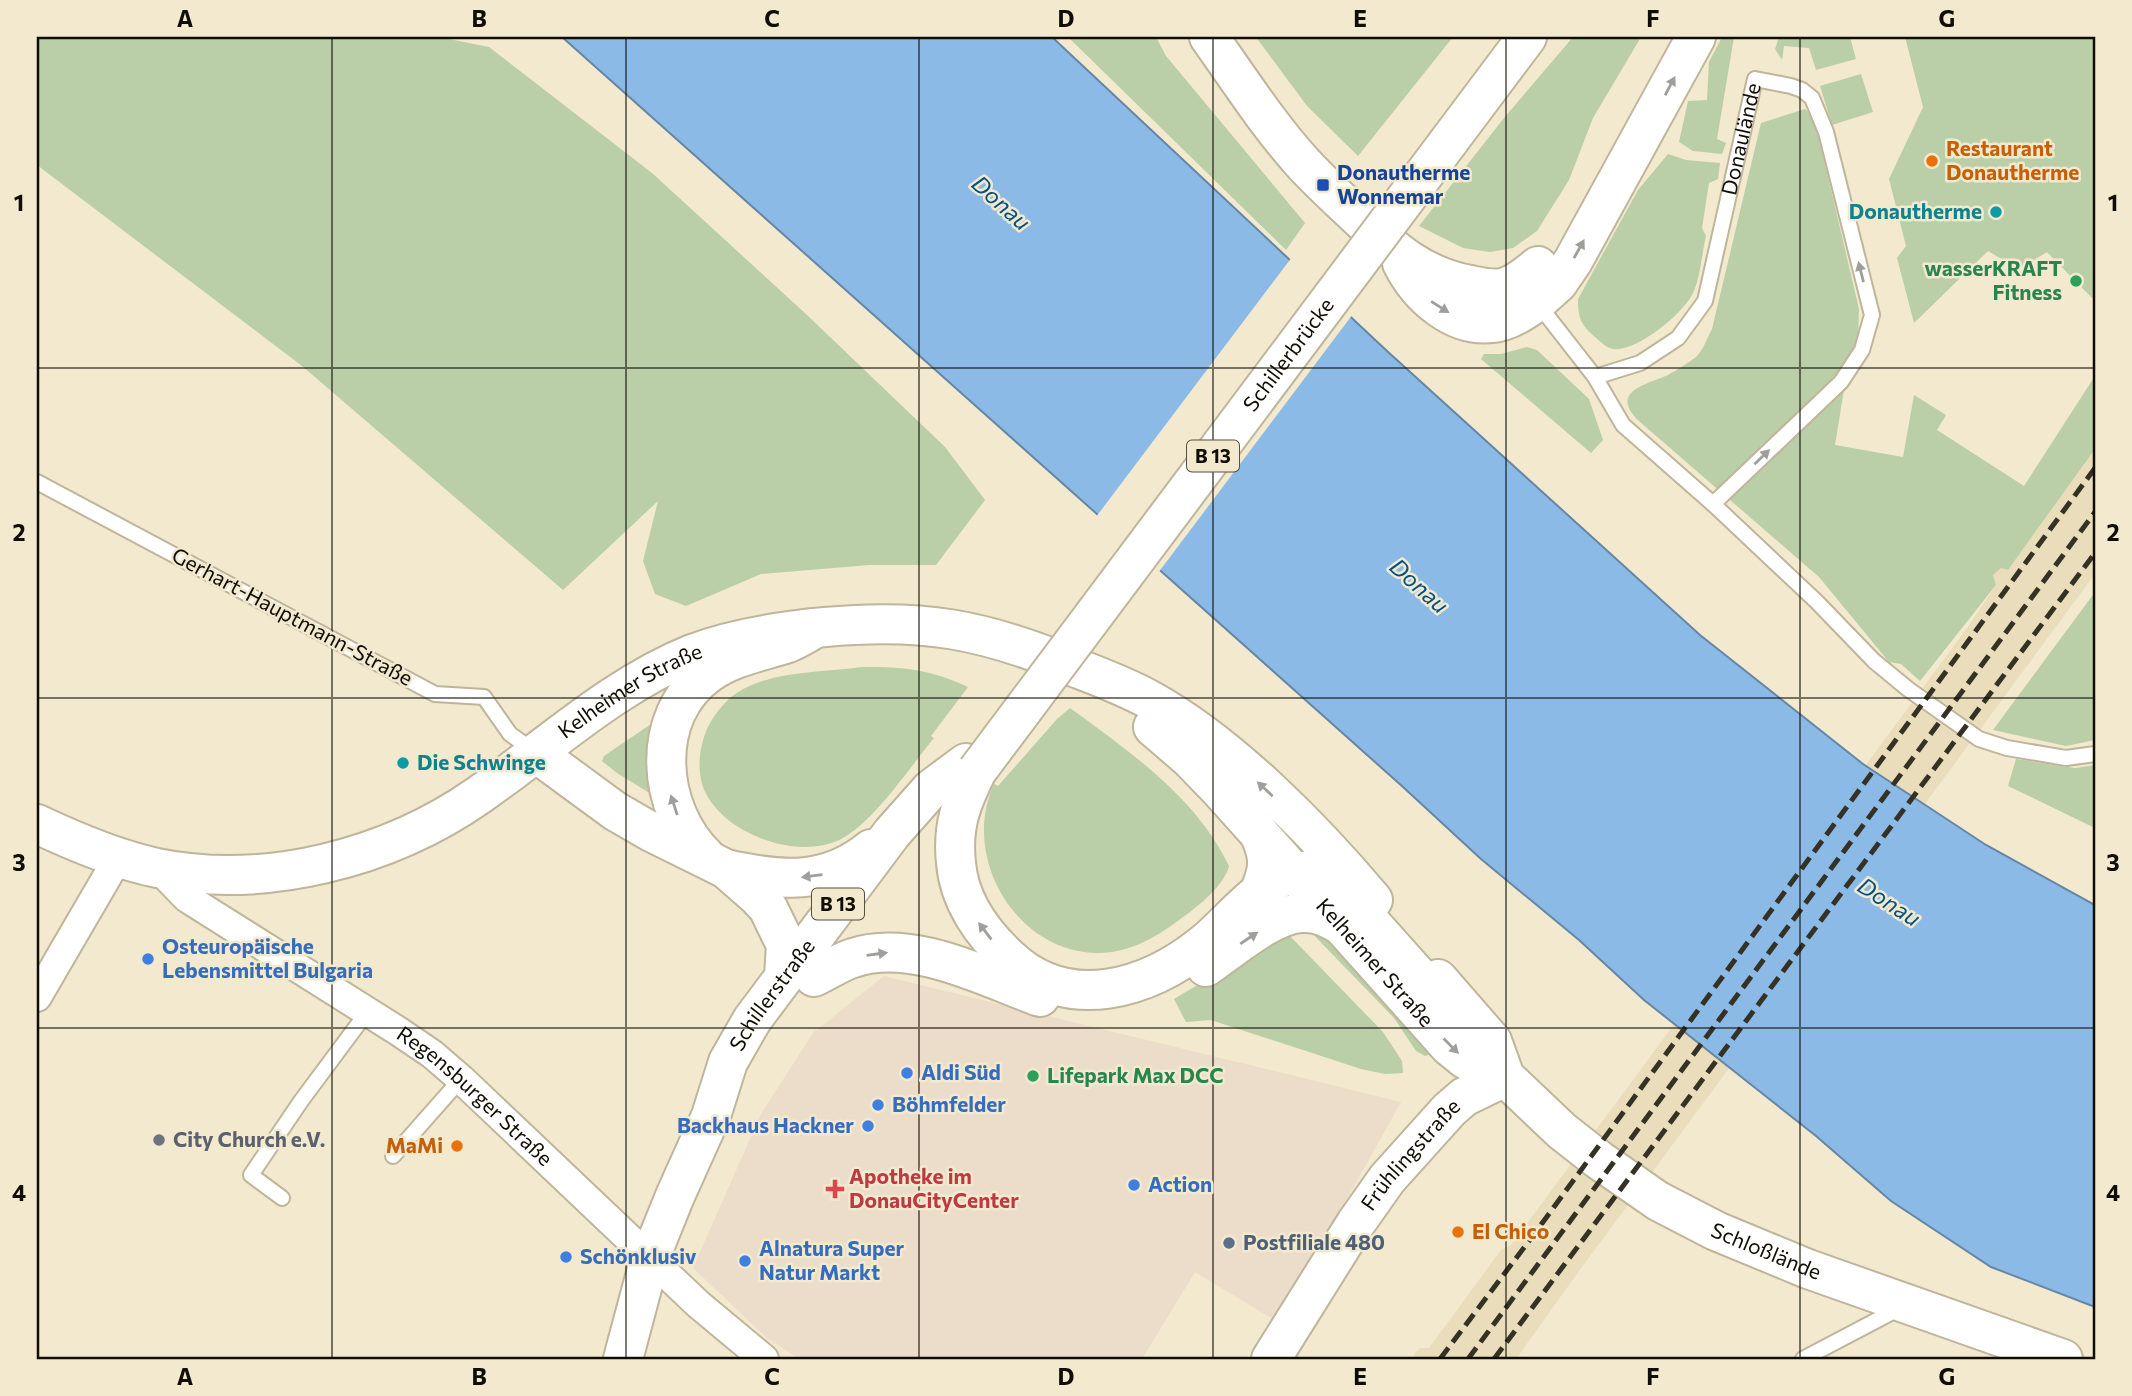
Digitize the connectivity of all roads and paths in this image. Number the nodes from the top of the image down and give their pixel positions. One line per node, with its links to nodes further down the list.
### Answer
1 (1209, 37): 5 (main road)
2 (1669, 37): 6 (main road)
3 (1696, 37): 6 (main road, one-way to 3)
4 (1512, 41): 14 (main road, Schillerbrücke / B 13, bridge)
5 (1398, 255): 6 (main road); 6 (main road, one-way to 6)
6 (1537, 284): 7 (lane)
7 (1595, 377): 9 (lane); 9 (lane, Donaulände, one-way to 7)
8 (37, 482): 12 (lane, Gerhart-Hauptmann-Straße)
9 (1713, 504): 13 (lane)
10 (816, 628): 11 (main road, Kelheimer Straße); 12 (main road, Kelheimer Straße); 19 (main road, one-way to 10)
11 (1087, 672): 16 (main road, Kelheimer Straße); 26 (main road, Kelheimer Straße, one-way to 11)
12 (536, 753): 19 (main road); 20 (main road, Kelheimer Straße)
13 (2095, 754)
14 (972, 767): 17 (main road, Schillerstraße / B 13); 22 (main road, one-way to 14); 24 (main road, Schillerstraße / B 13)
15 (37, 824): 18 (main road)
16 (1258, 831): 21 (main road, Kelheimer Straße); 22 (main road)
17 (892, 833): 19 (main road, one-way to 19); 24 (main road, Schillerstraße / B 13)
18 (118, 858): 20 (main road, Kelheimer Straße); 25 (street)
19 (718, 865): 24 (main road)
20 (158, 868): 27 (street, Regensburger Straße)
21 (1296, 873): 22 (main road); 23 (main road, Kelheimer Straße); 26 (main road)
22 (1259, 893)
23 (1344, 927): 24 (main road, one-way to 23); 28 (main road, Kelheimer Straße, one-way to 28)
24 (799, 976): 32 (main road, Schillerstraße / B 13)
25 (37, 997)
26 (1460, 1005): 28 (main road, Kelheimer Straße)
27 (368, 1011): 29 (street, Regensburger Straße); 31 (lane)
28 (1505, 1077): 33 (main road, Schloßlände); 36 (main road, Frühlingstraße)
29 (461, 1079): 30 (lane); 32 (street, Regensburger Straße)
30 (393, 1156)
31 (282, 1198)
32 (650, 1258): 34 (main road, Schillerstraße / B 13); 35 (street, Regensburger Straße)
33 (1908, 1304): 37 (lane); 38 (main road, Schloßlände)
34 (623, 1359)
35 (764, 1359)
36 (1271, 1359)
37 (1803, 1359)
38 (2063, 1359)

